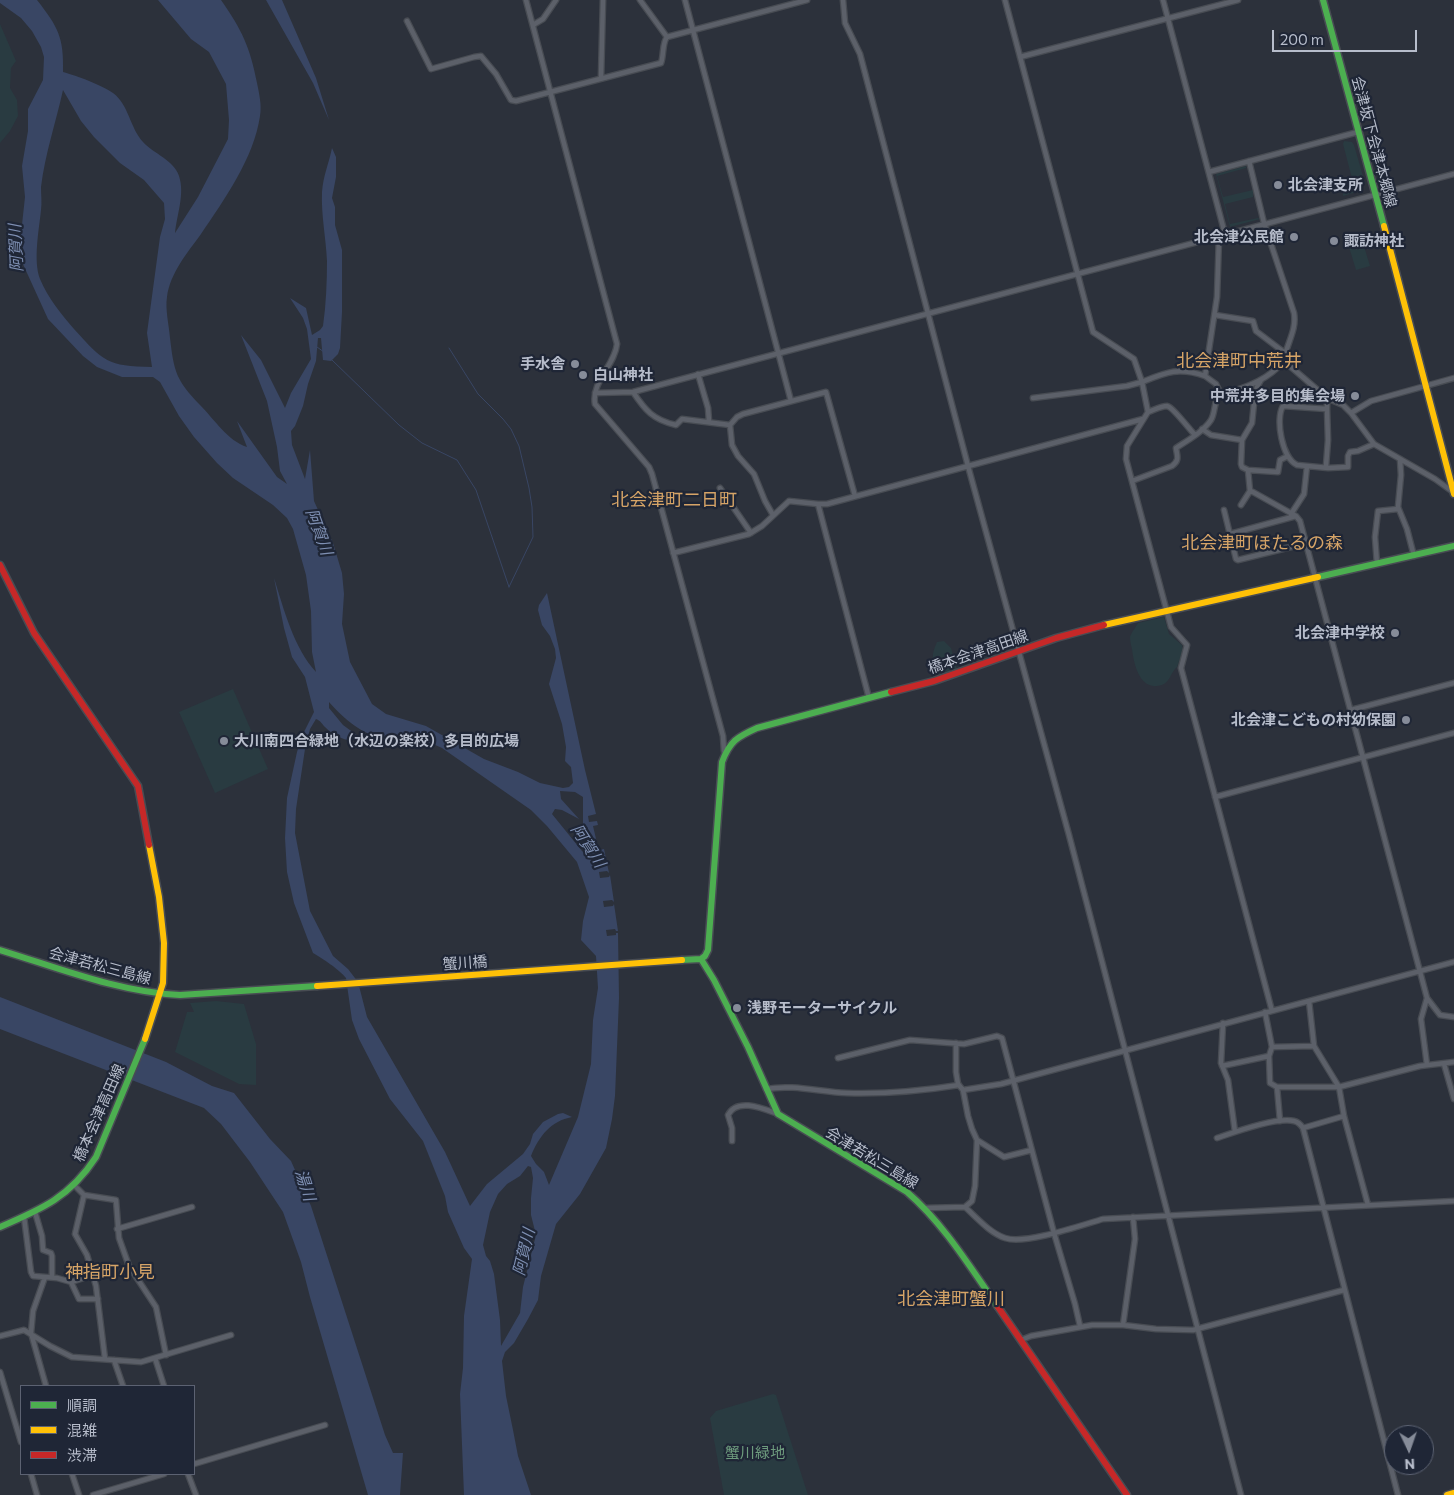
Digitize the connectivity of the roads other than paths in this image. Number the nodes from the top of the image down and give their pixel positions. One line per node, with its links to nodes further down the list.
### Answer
1 (526, 0): 14 (street)
2 (556, 0): 14 (street)
3 (604, 0): 18 (street)
4 (640, 0): 16 (street)
5 (685, 0): 15 (street)
6 (807, 0): 15 (street)
7 (843, 0): 28 (street)
8 (1005, 0): 17 (street)
9 (1163, 0): 12 (street)
10 (1238, 0): 12 (street)
11 (1323, 0): 20 (main road, 会津坂下会津本郷線)
12 (1168, 18): 17 (street); 22 (street)
13 (407, 21): 19 (street)
14 (533, 25): 19 (street)
15 (693, 30): 16 (street); 30 (street)
16 (667, 37): 18 (street)
17 (1020, 57): 27 (street)
18 (601, 78): 19 (street)
19 (551, 92): 40 (street)
20 (1358, 132): 21 (street); 24 (main road, 会津坂下会津本郷線)
21 (1249, 161): 22 (street); 25 (street)
22 (1209, 172): 26 (street)
23 (1454, 174): 24 (street)
24 (1375, 195): 25 (street); 38 (main road, 会津坂下会津本郷線)
25 (1264, 224): 26 (street); 31 (street)
26 (1224, 234): 27 (street); 29 (street)
27 (1077, 273): 28 (street); 37 (street)
28 (928, 312): 30 (street); 57 (street)
29 (1215, 315): 31 (street); 34 (street)
30 (778, 353): 33 (street); 44 (street)
31 (1285, 353): 32 (street)
32 (1284, 361): 36 (street); 43 (street)
33 (698, 374): 39 (street); 49 (street)
34 (1205, 376): 37 (street); 41 (street)
35 (1454, 378): 38 (street)
36 (1261, 380): 41 (street); 53 (street)
37 (1142, 382): 42 (street); 46 (street)
38 (1427, 386): 47 (street); 64 (main road, 会津坂下会津本郷線)
39 (632, 392): 40 (street); 49 (street)
40 (595, 393): 76 (street)
41 (1221, 394): 51 (street)
42 (1032, 398)
43 (1327, 398): 45 (street); 47 (street)
44 (791, 401): 50 (street); 65 (street)
45 (1327, 408): 55 (street); 59 (street)
46 (1148, 412): 48 (street); 52 (street)
47 (1351, 413): 54 (street)
48 (1144, 419): 57 (street); 61 (street)
49 (709, 421): 50 (street)
50 (730, 425): 71 (street)
51 (1202, 429): 52 (street); 53 (street)
52 (1195, 434): 61 (street)
53 (1242, 440): 60 (street)
54 (1374, 444): 56 (street); 59 (street)
55 (1288, 456): 58 (street); 60 (street)
56 (1400, 458): 64 (street); 68 (street)
57 (968, 466): 65 (street); 82 (street)
58 (1307, 466): 59 (street); 70 (street)
59 (1326, 466)
60 (1248, 470): 63 (street)
61 (1132, 481): 81 (street)
62 (720, 488): 72 (street)
63 (1250, 492): 67 (street); 70 (street)
64 (1454, 493)
65 (855, 496): 66 (street)
66 (818, 504): 71 (street); 84 (street)
67 (1241, 505)
68 (1398, 509): 77 (street); 78 (street)
69 (1224, 510): 73 (street)
70 (1293, 515): 73 (street); 74 (street)
71 (773, 516): 72 (street)
72 (750, 533): 76 (street)
73 (1230, 534): 74 (street)
74 (1307, 543): 80 (street)
75 (1454, 546): 77 (main road, 橋本会津高田線)
76 (673, 554): 87 (street)
77 (1414, 556): 78 (main road, 橋本会津高田線)
78 (1377, 564): 80 (main road, 橋本会津高田線)
79 (0, 565): 95 (main road, 橋本会津高田線)
80 (1316, 578): 81 (main road, 橋本会津高田線); 85 (street)
81 (1167, 612): 82 (main road, 橋本会津高田線); 89 (street)
82 (1018, 652): 84 (main road, 橋本会津高田線); 105 (street)
83 (1454, 683): 85 (street)
84 (869, 698): 87 (main road, 橋本会津高田線)
85 (1351, 710): 88 (street)
86 (1454, 733): 88 (street)
87 (725, 753): 91 (main road, 橋本会津高田線)
88 (1364, 757): 89 (street); 93 (street)
89 (1215, 797): 98 (street)
90 (0, 950): 95 (main road, 会津若松三島線)
91 (701, 958): 94 (main road, 蟹川橋); 116 (main road)
92 (1454, 962): 93 (street)
93 (1420, 971): 96 (street); 97 (street)
94 (256, 991): 95 (main road, 会津若松三島線)
95 (160, 994): 128 (main road, 橋本会津高田線)
96 (1427, 998): 100 (street); 110 (street)
97 (1309, 1001): 98 (street); 103 (street)
98 (1272, 1010): 99 (street)
99 (1265, 1012): 101 (street); 104 (street)
100 (1454, 1017)
101 (1223, 1023): 105 (street); 111 (street)
102 (956, 1044): 107 (street); 112 (street); 113 (street)
103 (1314, 1046): 104 (street); 115 (street)
104 (1272, 1048): 106 (street)
105 (1123, 1050): 112 (street); 137 (street)
106 (1269, 1056): 111 (street); 114 (street)
107 (838, 1058)
108 (1454, 1062): 109 (street)
109 (1444, 1064): 110 (street); 118 (street)
110 (1427, 1065): 115 (street)
111 (1222, 1066): 123 (street)
112 (1014, 1080): 117 (street); 127 (street)
113 (959, 1085): 116 (street); 117 (street)
114 (1277, 1087): 115 (street); 121 (street)
115 (1340, 1087): 120 (street)
116 (766, 1089): 119 (main road)
117 (964, 1090): 125 (street)
118 (1454, 1099)
119 (778, 1114): 126 (street); 134 (main road, 会津若松三島線)
120 (1344, 1116): 122 (street); 131 (street)
121 (1280, 1121): 122 (street); 123 (street)
122 (1303, 1128): 133 (street)
123 (1235, 1132): 124 (street)
124 (1217, 1138)
125 (977, 1140): 127 (street); 135 (street)
126 (732, 1141)
127 (1032, 1150): 142 (street)
128 (75, 1186): 129 (street); 136 (main road, 橋本会津高田線)
129 (84, 1194): 141 (street); 143 (street)
130 (1454, 1201): 131 (street)
131 (1368, 1205): 133 (street)
132 (192, 1207): 141 (street)
133 (1323, 1207): 137 (street); 147 (street)
134 (926, 1208): 135 (street); 155 (main road, 会津若松三島線)
135 (965, 1208): 142 (street)
136 (35, 1212): 138 (main road, 橋本会津高田線); 145 (street)
137 (1167, 1215): 139 (street); 151 (street)
138 (24, 1217): 140 (main road, 橋本会津高田線); 144 (street)
139 (1133, 1217): 142 (street); 149 (street)
140 (0, 1227)
141 (117, 1229): 156 (street)
142 (1054, 1232): 150 (street)
143 (93, 1275): 146 (street); 148 (street)
144 (45, 1277): 145 (street); 152 (street)
145 (52, 1278): 146 (street)
146 (71, 1282): 148 (street)
147 (1344, 1290): 151 (street); 178 (street)
148 (98, 1299): 158 (street)
149 (1123, 1325): 150 (street); 151 (street)
150 (1080, 1326): 155 (street)
151 (1198, 1328): 177 (street)
152 (31, 1333): 154 (street); 158 (street); 161 (street)
153 (231, 1335): 156 (street)
154 (0, 1336)
155 (1021, 1340): 176 (main road, 会津若松三島線)
156 (166, 1355): 157 (street)
157 (155, 1358): 159 (street); 163 (street)
158 (106, 1359): 159 (street)
159 (114, 1360): 162 (street)
160 (0, 1372): 165 (street)
161 (46, 1385)
162 (122, 1385)
163 (164, 1385)
164 (325, 1425): 166 (street)
165 (20, 1439)
166 (195, 1464)
167 (31, 1475): 172 (street)
168 (72, 1475): 173 (street)
169 (188, 1475): 175 (street)
170 (150, 1476): 174 (street)
171 (1454, 1493): 179 (main road)
172 (37, 1495)
173 (79, 1495)
174 (93, 1495)
175 (196, 1495)
176 (1127, 1495)
177 (1241, 1495)
178 (1398, 1495)
179 (1446, 1495)

